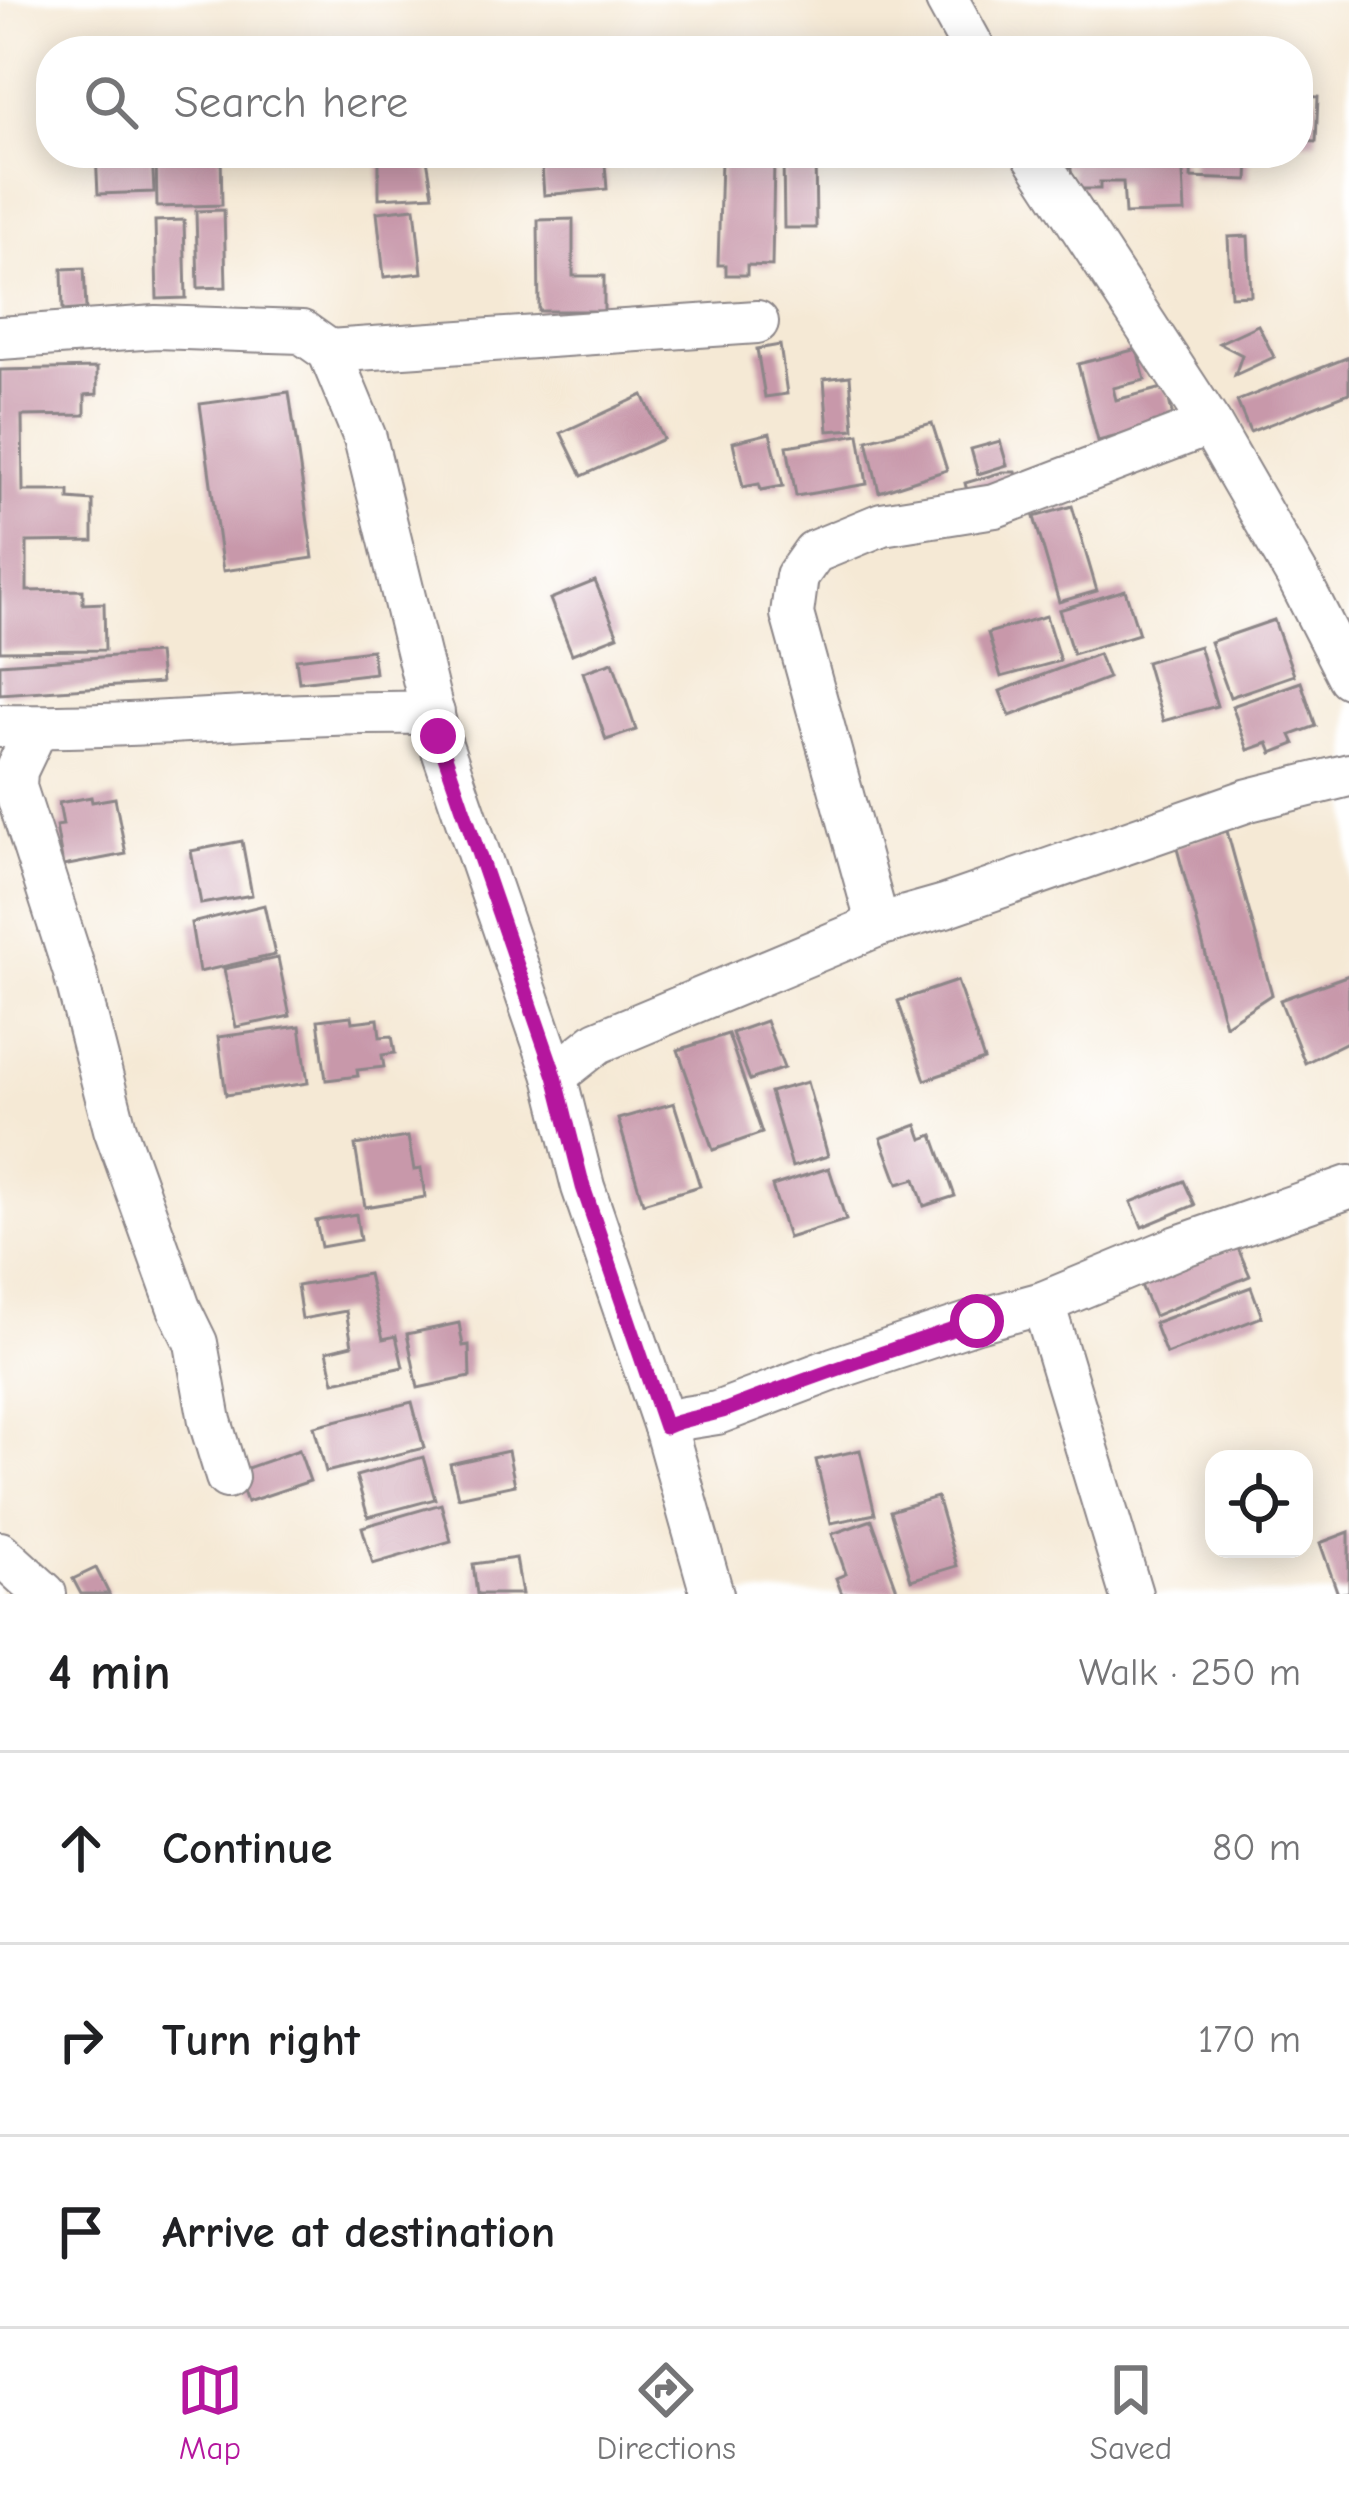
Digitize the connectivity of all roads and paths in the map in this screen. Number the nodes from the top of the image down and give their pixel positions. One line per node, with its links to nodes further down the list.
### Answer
1 (947, 0): 2 (street)
2 (967, 36)
3 (1043, 168): 7 (street)
4 (757, 322): 6 (street)
5 (0, 338): 6 (street)
6 (329, 351): 9 (street)
7 (1210, 424): 8 (street); 12 (street)
8 (1349, 677)
9 (433, 712): 10 (street); 13 (street)
10 (19, 726): 17 (street)
11 (1349, 775): 12 (street)
12 (878, 925): 13 (street)
13 (555, 1076): 16 (street)
14 (1349, 1187): 15 (street)
15 (1043, 1303): 16 (street); 21 (street)
16 (665, 1427): 20 (street)
17 (227, 1477)
18 (0, 1553): 19 (street)
19 (45, 1594)
20 (712, 1594)
21 (1131, 1594)

